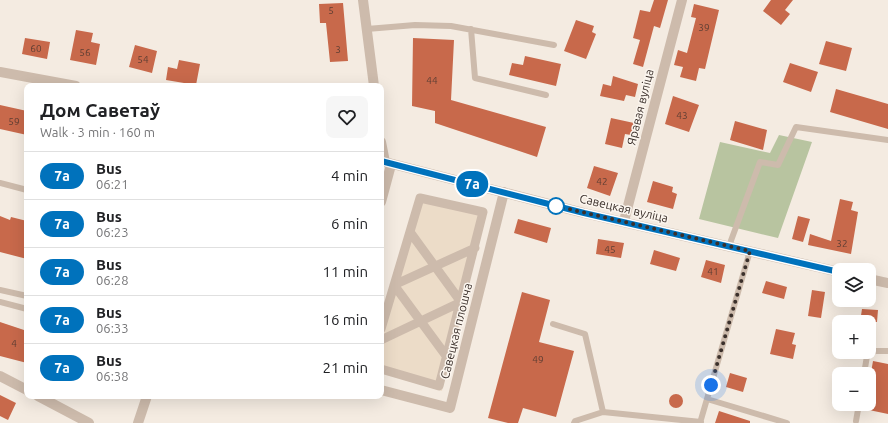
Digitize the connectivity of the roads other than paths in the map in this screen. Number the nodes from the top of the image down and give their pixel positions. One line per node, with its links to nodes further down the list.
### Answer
1 (363, 0): 3 (street)
2 (682, 0): 16 (street, Яравая вуліца)
3 (367, 29): 4 (lane); 8 (street)
4 (471, 29): 5 (lane); 9 (lane)
5 (554, 45)
6 (0, 72): 7 (street)
7 (60, 83)
8 (374, 83)
9 (546, 95)
10 (888, 140): 18 (lane)
11 (386, 163): 12 (street); 15 (street, Савецкая вуліца)
12 (384, 179)
13 (0, 183): 14 (lane)
14 (24, 189)
15 (504, 192): 16 (street, Савецкая вуліца); 41 (street, Савецкая плошча)
16 (624, 221): 18 (street, Савецкая вуліца)
17 (410, 232): 19 (street); 21 (street); 25 (street)
18 (729, 246): 20 (street, Савецкая вуліца)
19 (475, 248): 21 (street); 29 (street)
20 (750, 251): 22 (street, Савецкая вуліца); 44 (lane)
21 (435, 266): 25 (street); 29 (street)
22 (832, 270)
23 (876, 280): 24 (street)
24 (888, 283)
25 (394, 285): 31 (street); 32 (street)
26 (0, 290): 27 (lane)
27 (24, 295)
28 (0, 302): 30 (lane)
29 (462, 302): 32 (street); 36 (street)
30 (24, 308)
31 (384, 319)
32 (421, 322): 34 (street); 36 (street)
33 (554, 324): 46 (lane)
34 (384, 339)
35 (888, 351): 37 (lane)
36 (447, 357): 38 (street)
37 (865, 367)
38 (384, 370)
39 (0, 376): 40 (street)
40 (24, 388)
41 (384, 391)
42 (44, 399): 49 (street)
43 (146, 399): 50 (street)
44 (707, 399): 48 (lane); 52 (lane)
45 (858, 411): 47 (lane)
46 (603, 412): 48 (lane); 51 (lane)
47 (856, 421)
48 (701, 422)
49 (89, 423)
50 (138, 423)
51 (574, 423)
52 (787, 423)

